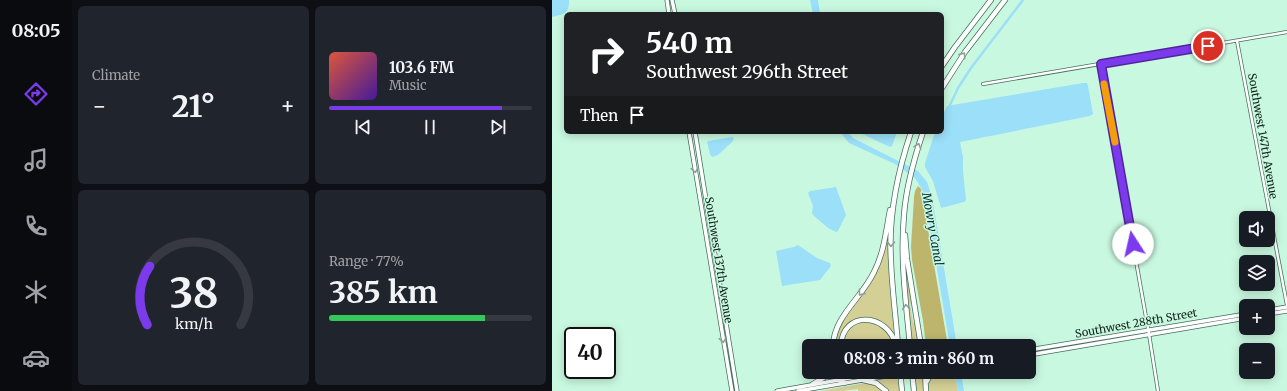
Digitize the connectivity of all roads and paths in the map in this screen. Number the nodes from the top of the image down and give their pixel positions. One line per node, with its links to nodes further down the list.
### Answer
1 (666, 0): 5 (main road)
2 (672, 0): 6 (main road)
3 (991, 0): 9 (highway)
4 (1005, 0): 12 (highway, one-way to 4)
5 (669, 12)
6 (675, 12)
7 (1287, 32): 8 (street)
8 (1237, 41): 10 (street); 23 (street, Southwest 147th Avenue)
9 (944, 63)
10 (1101, 64): 11 (street); 29 (street)
11 (983, 84)
12 (944, 85)
13 (689, 134): 20 (main road, Southwest 137th Avenue, one-way to 20)
14 (695, 134): 19 (main road, Southwest 137th Avenue)
15 (910, 134): 17 (highway)
16 (922, 134): 18 (highway, one-way to 16)
17 (898, 177): 30 (highway, one-way to 30); 33 (highway, one-way to 33)
18 (906, 199): 34 (highway, one-way to 18); 35 (highway)
19 (706, 202): 20 (main road); 22 (main road, Southwest 137th Avenue)
20 (701, 203): 21 (main road, Southwest 137th Avenue)
21 (712, 273): 22 (main road); 50 (main road, Southwest 137th Avenue, one-way to 50)
22 (723, 305): 51 (main road, Southwest 137th Avenue)
23 (1287, 306): 24 (main road)
24 (1275, 309)
25 (1287, 311): 26 (main road)
26 (1275, 313)
27 (1239, 315): 29 (main road, Southwest 288th Street)
28 (1239, 319): 29 (main road, Southwest 288th Street)
29 (1149, 332): 36 (main road, Southwest 288th Street); 37 (main road, Southwest 288th Street); 58 (street)
30 (834, 339)
31 (841, 339): 32 (highway)
32 (894, 339)
33 (896, 339)
34 (909, 339)
35 (920, 339)
36 (1036, 349)
37 (1036, 354)
38 (821, 379): 49 (highway)
39 (845, 379): 45 (main road)
40 (869, 379): 46 (main road)
41 (901, 379): 55 (highway, bridge)
42 (913, 379): 56 (highway)
43 (926, 379): 48 (highway)
44 (928, 379): 48 (highway)
45 (839, 380): 47 (highway); 49 (main road)
46 (863, 380): 47 (main road); 54 (highway)
47 (844, 383): 53 (main road)
48 (926, 383): 57 (highway)
49 (813, 384): 52 (main road)
50 (732, 391)
51 (737, 391)
52 (777, 391)
53 (798, 391)
54 (886, 391)
55 (902, 391)
56 (914, 391)
57 (926, 391)
58 (1158, 391)

